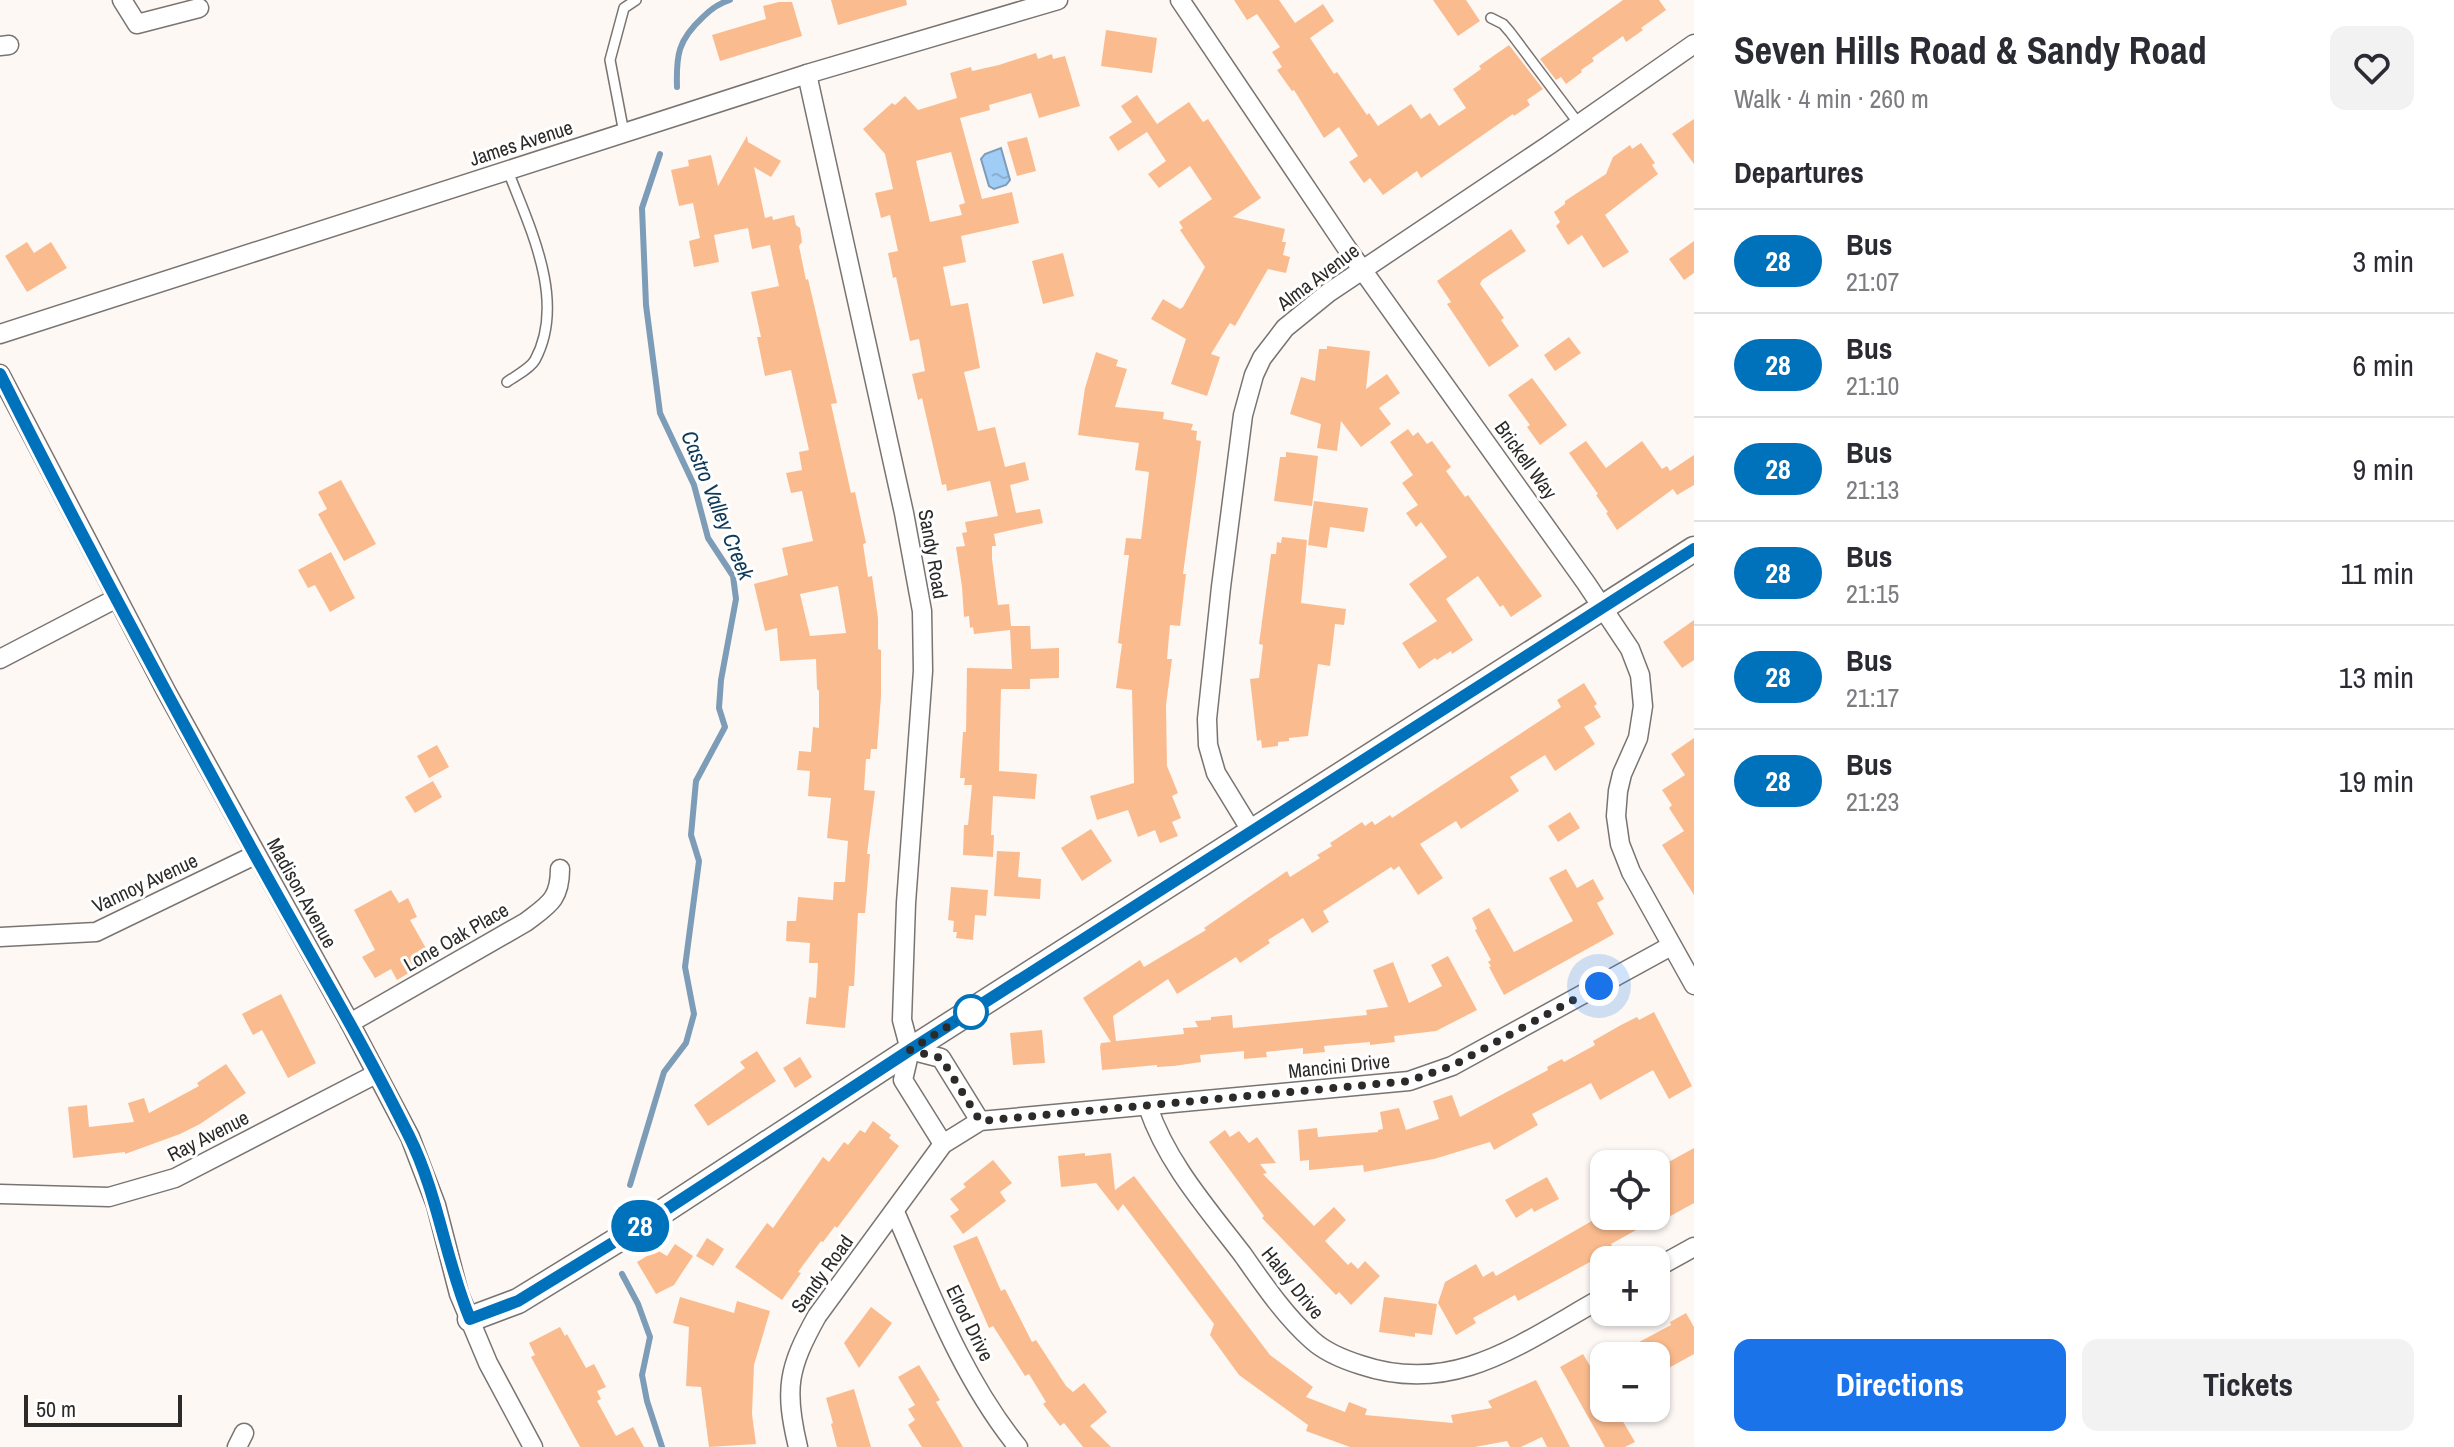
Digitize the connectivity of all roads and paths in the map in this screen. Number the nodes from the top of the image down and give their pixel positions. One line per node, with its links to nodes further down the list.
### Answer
1 (122, 0): 5 (street)
2 (636, 0): 10 (lane)
3 (1058, 0): 8 (street, James Avenue)
4 (1180, 0): 12 (street, Brickell Way)
5 (199, 8)
6 (1491, 18): 9 (lane)
7 (1694, 44): 9 (street, Alma Avenue)
8 (807, 74): 10 (street, James Avenue); 27 (street, Sandy Road)
9 (1579, 124): 12 (street, Alma Avenue)
10 (624, 133): 11 (street, James Avenue)
11 (508, 171): 13 (street, James Avenue); 15 (lane)
12 (1362, 270): 18 (street, Brickell Way); 20 (street, Alma Avenue)
13 (0, 334)
14 (0, 374): 17 (street, Madison Avenue)
15 (507, 382)
16 (1694, 549): 18 (street)
17 (117, 598): 19 (street); 21 (street, Madison Avenue)
18 (1603, 607): 20 (street); 24 (street, Brickell Way)
19 (0, 659)
20 (1252, 832): 27 (street)
21 (255, 855): 23 (street, Vannoy Avenue); 26 (street, Madison Avenue)
22 (560, 869): 26 (street, Lone Oak Place)
23 (0, 937)
24 (1671, 946): 25 (street, Brickell Way); 29 (street, Mancini Drive)
25 (1694, 985)
26 (350, 1023): 28 (street, Madison Avenue)
27 (910, 1050): 30 (street); 31 (street, Sandy Road); 37 (street)
28 (376, 1074): 32 (street, Ray Avenue); 37 (street, Madison Avenue)
29 (1148, 1107): 30 (street, Mancini Drive); 36 (street, Haley Drive)
30 (980, 1121): 31 (street, Sandy Road)
31 (943, 1144): 33 (street, Sandy Road)
32 (0, 1194)
33 (895, 1212): 39 (street, Sandy Road); 40 (street, Elrod Drive)
34 (1694, 1247): 35 (street)
35 (1670, 1260)
36 (1590, 1305)
37 (470, 1319): 38 (street, Madison Avenue)
38 (533, 1447)
39 (798, 1447)
40 (1018, 1447)

